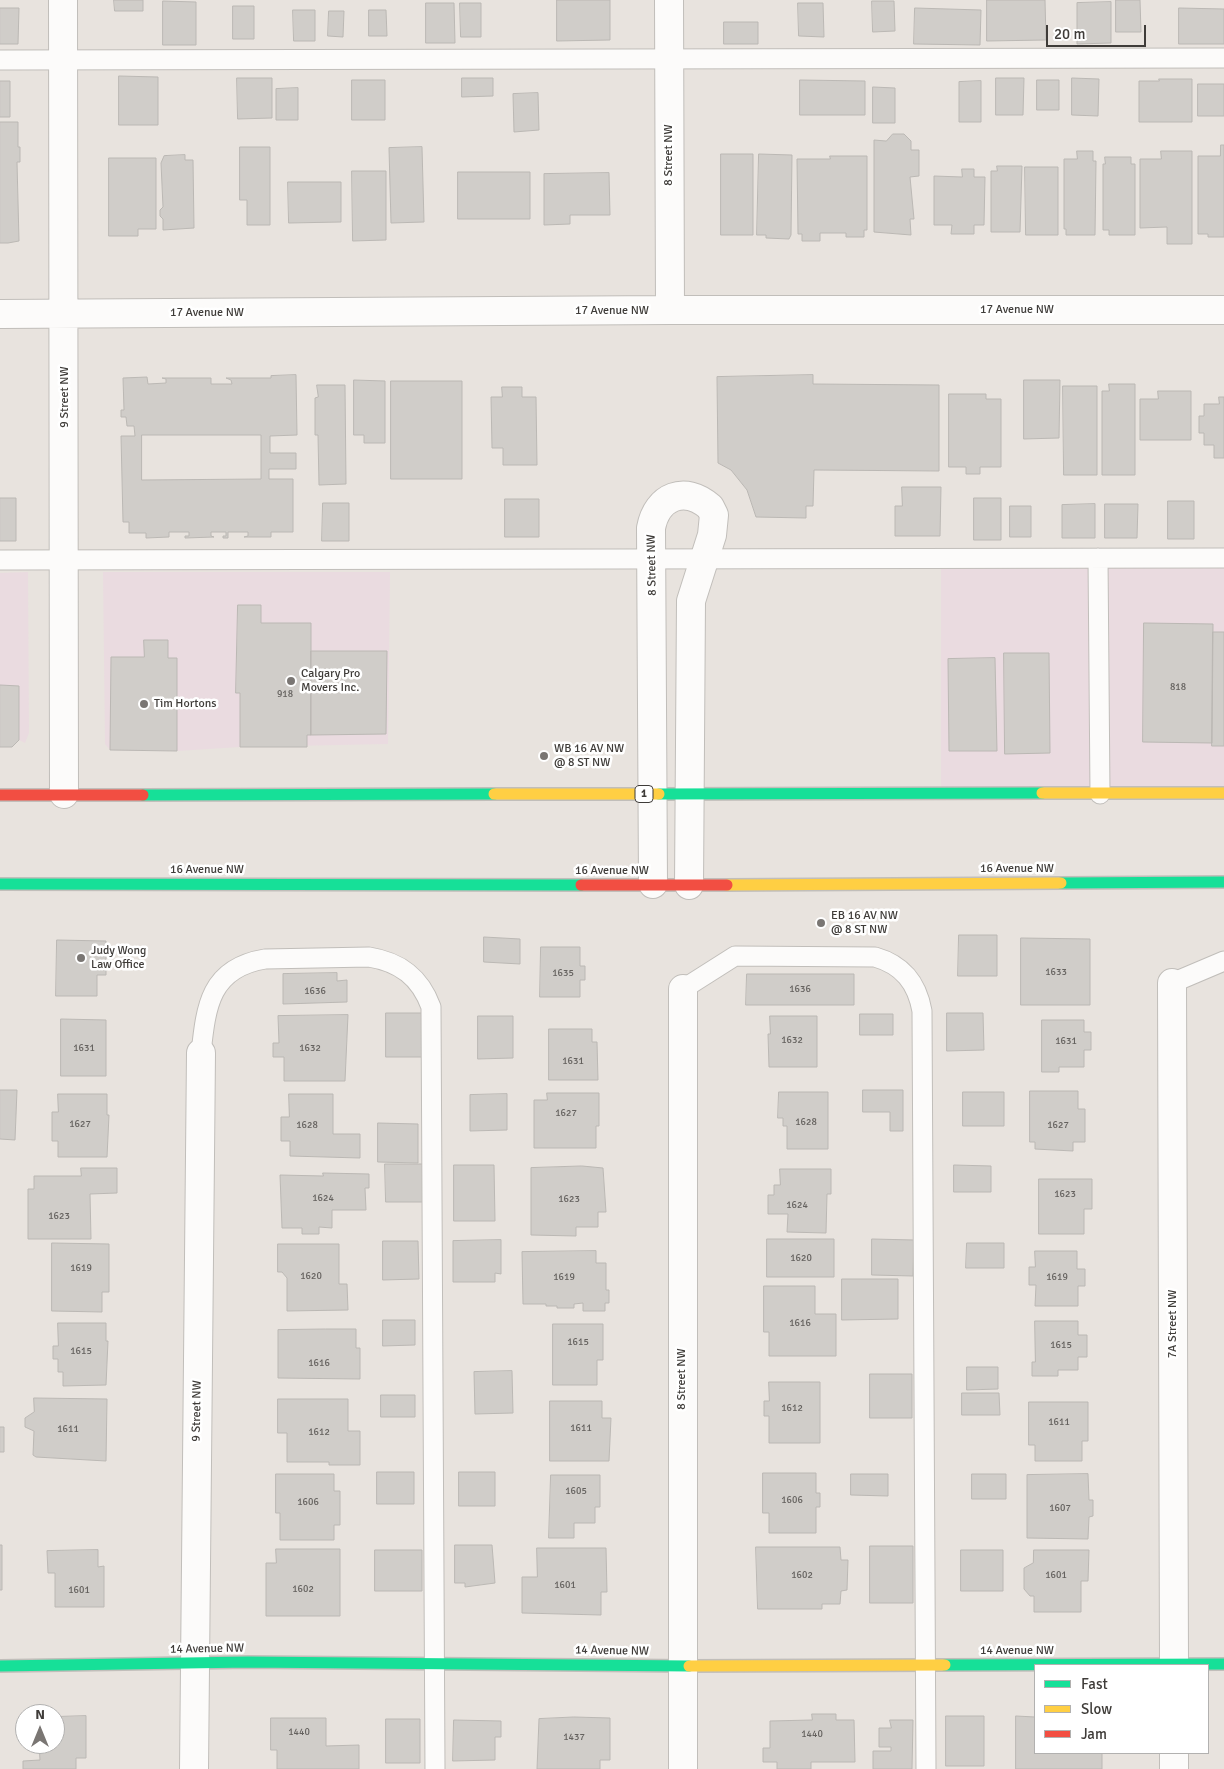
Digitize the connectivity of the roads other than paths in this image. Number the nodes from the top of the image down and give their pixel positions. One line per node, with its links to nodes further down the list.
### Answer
1 (63, 0): 6 (street, 9 Street NW)
2 (669, 0): 4 (street, 8 Street NW)
3 (1224, 58): 4 (lane)
4 (669, 59): 6 (lane); 7 (street, 8 Street NW)
5 (0, 60): 6 (lane)
6 (64, 60): 10 (street, 9 Street NW)
7 (670, 310): 8 (street, 17 Avenue NW); 10 (street, 17 Avenue NW)
8 (1224, 310)
9 (0, 314): 10 (street, 17 Avenue NW)
10 (65, 314): 15 (street, 9 Street NW)
11 (1098, 558): 12 (lane); 16 (lane); 20 (lane)
12 (1224, 558)
13 (652, 559): 15 (lane); 16 (lane); 16 (street, 8 Street NW); 19 (street, 8 Street NW)
14 (0, 560): 15 (lane)
15 (64, 560): 18 (street, 9 Street NW)
16 (703, 560): 22 (street, 8 Street NW)
17 (1224, 793): 20 (main road, 1)
18 (64, 794): 19 (main road, 1); 21 (main road, 1)
19 (653, 794): 22 (main road, 1); 25 (street, 8 Street NW)
20 (1100, 794): 22 (main road, 1)
21 (0, 795)
22 (689, 795): 26 (street, 8 Street NW)
23 (1224, 882): 26 (main road, 16 Avenue NW)
24 (0, 884): 25 (main road, 16 Avenue NW)
25 (654, 884): 26 (main road, 16 Avenue NW)
26 (689, 885)
27 (1224, 961): 28 (lane)
28 (1172, 982): 33 (street, 7A Street NW)
29 (683, 989): 35 (street, 8 Street NW); 36 (lane)
30 (201, 1053): 31 (lane); 32 (street, 9 Street NW)
31 (434, 1662): 32 (main road, 14 Avenue NW); 35 (main road, 14 Avenue NW); 41 (lane)
32 (194, 1664): 38 (main road, 14 Avenue NW); 40 (street, 9 Street NW)
33 (1174, 1664): 34 (main road, 14 Avenue NW)
34 (1224, 1664)
35 (683, 1665): 36 (main road, 14 Avenue NW); 42 (street, 8 Street NW)
36 (926, 1665): 37 (main road, 14 Avenue NW); 43 (lane)
37 (1034, 1665)
38 (0, 1666)
39 (1174, 1754): 44 (street)
40 (194, 1769)
41 (435, 1769)
42 (683, 1769)
43 (926, 1769)
44 (1174, 1769)

